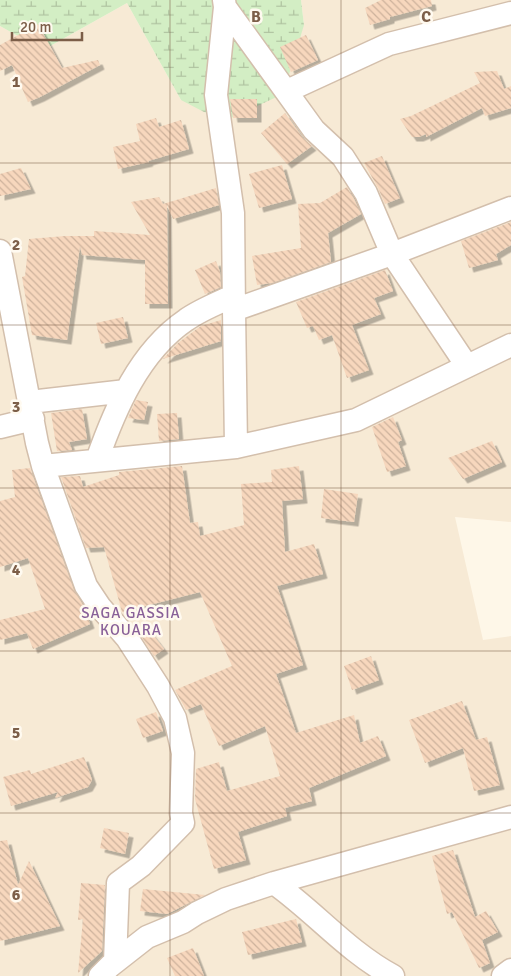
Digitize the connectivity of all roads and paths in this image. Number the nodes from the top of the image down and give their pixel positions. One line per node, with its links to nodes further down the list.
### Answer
1 (224, 3): 3 (street); 7 (street)
2 (511, 13): 3 (street)
3 (287, 91): 6 (street)
4 (511, 208): 6 (street)
5 (0, 251): 11 (street)
6 (392, 254): 7 (street); 9 (street)
7 (234, 303): 10 (street); 13 (street)
8 (511, 345): 9 (street)
9 (467, 366): 13 (street)
10 (126, 391): 11 (street); 14 (street)
11 (31, 411): 12 (street); 15 (street)
12 (0, 427)
13 (236, 447): 14 (street)
14 (97, 460): 15 (street)
15 (43, 466): 18 (street)
16 (511, 817): 17 (street)
17 (274, 883): 18 (street); 20 (street)
18 (107, 969)
19 (511, 970): 21 (street)
20 (393, 976)
21 (503, 976)

